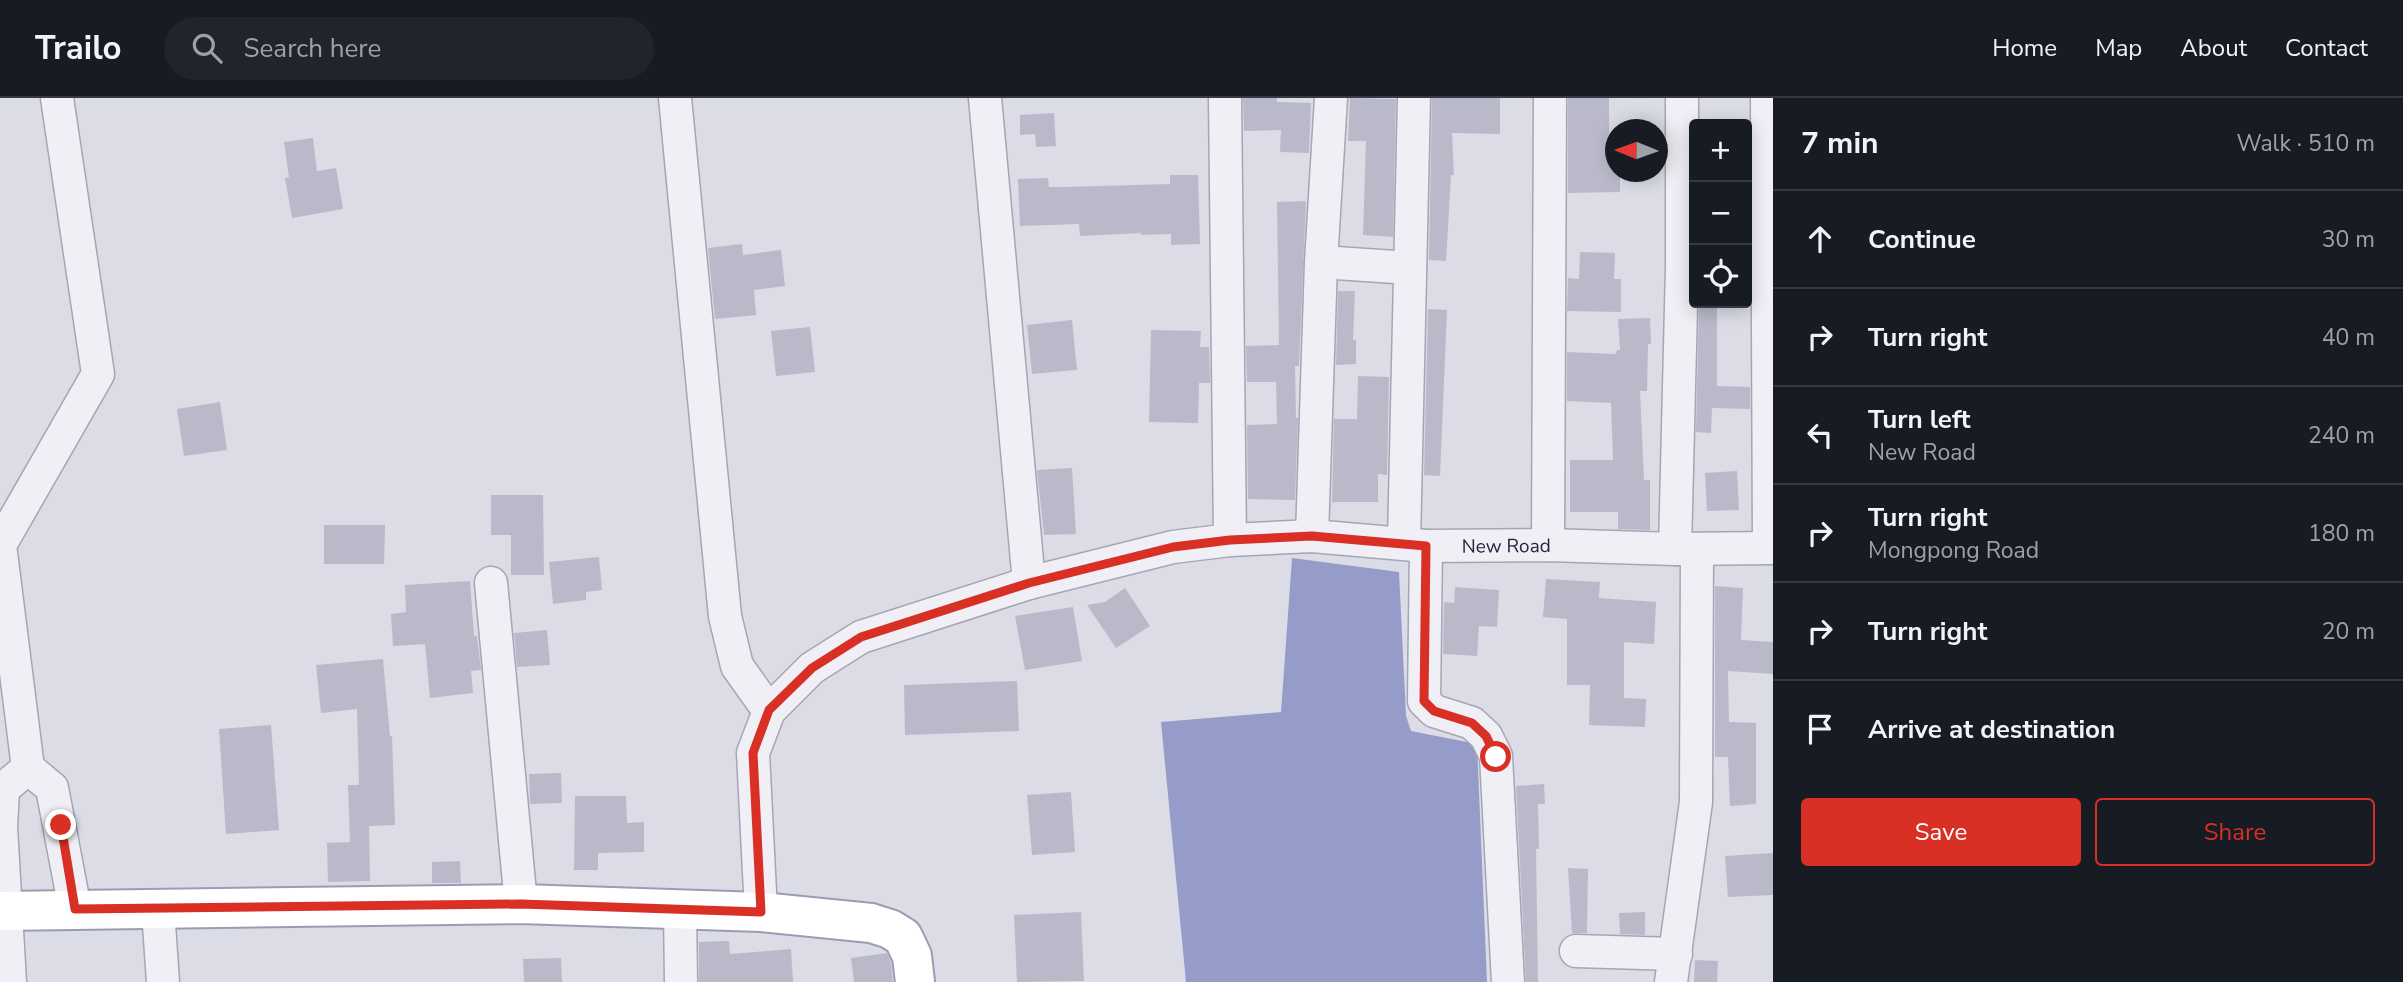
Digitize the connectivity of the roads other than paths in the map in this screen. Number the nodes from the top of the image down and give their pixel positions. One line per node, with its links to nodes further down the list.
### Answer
1 (57, 98): 23 (street)
2 (675, 98): 22 (street)
3 (985, 98): 21 (street)
4 (1225, 98): 15 (street)
5 (1331, 98): 10 (street)
6 (1413, 98): 13 (street)
7 (1550, 98): 17 (street)
8 (1682, 98): 11 (street)
9 (1767, 98): 12 (street)
10 (1321, 262): 13 (street); 14 (street)
11 (1688, 266): 19 (street)
12 (1756, 267): 18 (street)
13 (1410, 268): 16 (street)
14 (1312, 536): 15 (street, New Road); 16 (street, New Road)
15 (1230, 540): 21 (street, New Road)
16 (1415, 545): 17 (street, New Road); 36 (street)
17 (1548, 545): 19 (street, New Road)
18 (1771, 548): 19 (street, New Road)
19 (1686, 549): 31 (street)
20 (491, 583): 24 (street)
21 (1029, 583): 22 (street, New Road)
22 (769, 710): 29 (street, New Road)
23 (28, 768): 25 (street); 26 (street)
24 (521, 904): 27 (main road); 28 (main road)
25 (75, 909): 26 (main road); 27 (main road)
26 (3, 910): 32 (street)
27 (158, 910): 33 (street)
28 (680, 910): 29 (main road); 34 (street)
29 (761, 912): 35 (main road)
30 (1576, 951): 31 (street)
31 (1674, 968)
32 (10, 982)
33 (163, 982)
34 (681, 982)
35 (915, 982)
36 (1508, 982)

